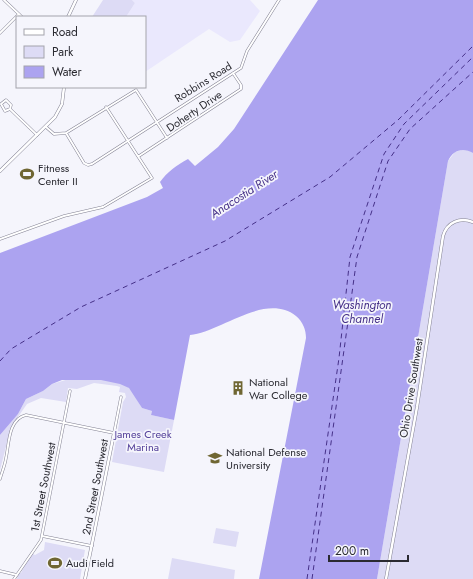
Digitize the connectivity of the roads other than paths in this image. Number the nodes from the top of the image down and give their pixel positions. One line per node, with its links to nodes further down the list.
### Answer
1 (4, 0): 4 (street)
2 (76, 0): 5 (street)
3 (279, 0): 8 (street, Robbins Road)
4 (19, 14)
5 (68, 16)
6 (16, 17): 7 (street)
7 (0, 33)
8 (233, 73): 12 (street, Robbins Road); 16 (street, Doherty Drive)
9 (64, 88): 13 (street)
10 (106, 107): 12 (street); 14 (street); 17 (street)
11 (10, 109): 11 (street); 15 (street)
12 (157, 121): 16 (street); 17 (street, Robbins Road)
13 (46, 127): 14 (street); 15 (street)
14 (66, 133): 17 (street, Robbins Road)
15 (37, 135): 19 (street)
16 (168, 138): 18 (street, Doherty Drive)
17 (128, 140): 18 (street)
18 (139, 156): 21 (street)
19 (0, 170)
20 (473, 222): 33 (street, Ohio Drive Southwest)
21 (0, 239)
22 (70, 390): 24 (street, 1st Street Southwest)
23 (121, 397): 25 (street, 2nd Street Southwest)
24 (64, 423): 25 (street); 26 (street); 27 (street, 1st Street Southwest)
25 (114, 432): 28 (street, 2nd Street Southwest)
26 (0, 479)
27 (42, 536): 28 (street); 30 (street, 1st Street Southwest)
28 (92, 546): 32 (street, 2nd Street Southwest)
29 (0, 571): 30 (street)
30 (17, 575): 31 (street, 1st Street Southwest)
31 (14, 579)
32 (85, 579)
33 (386, 579)

